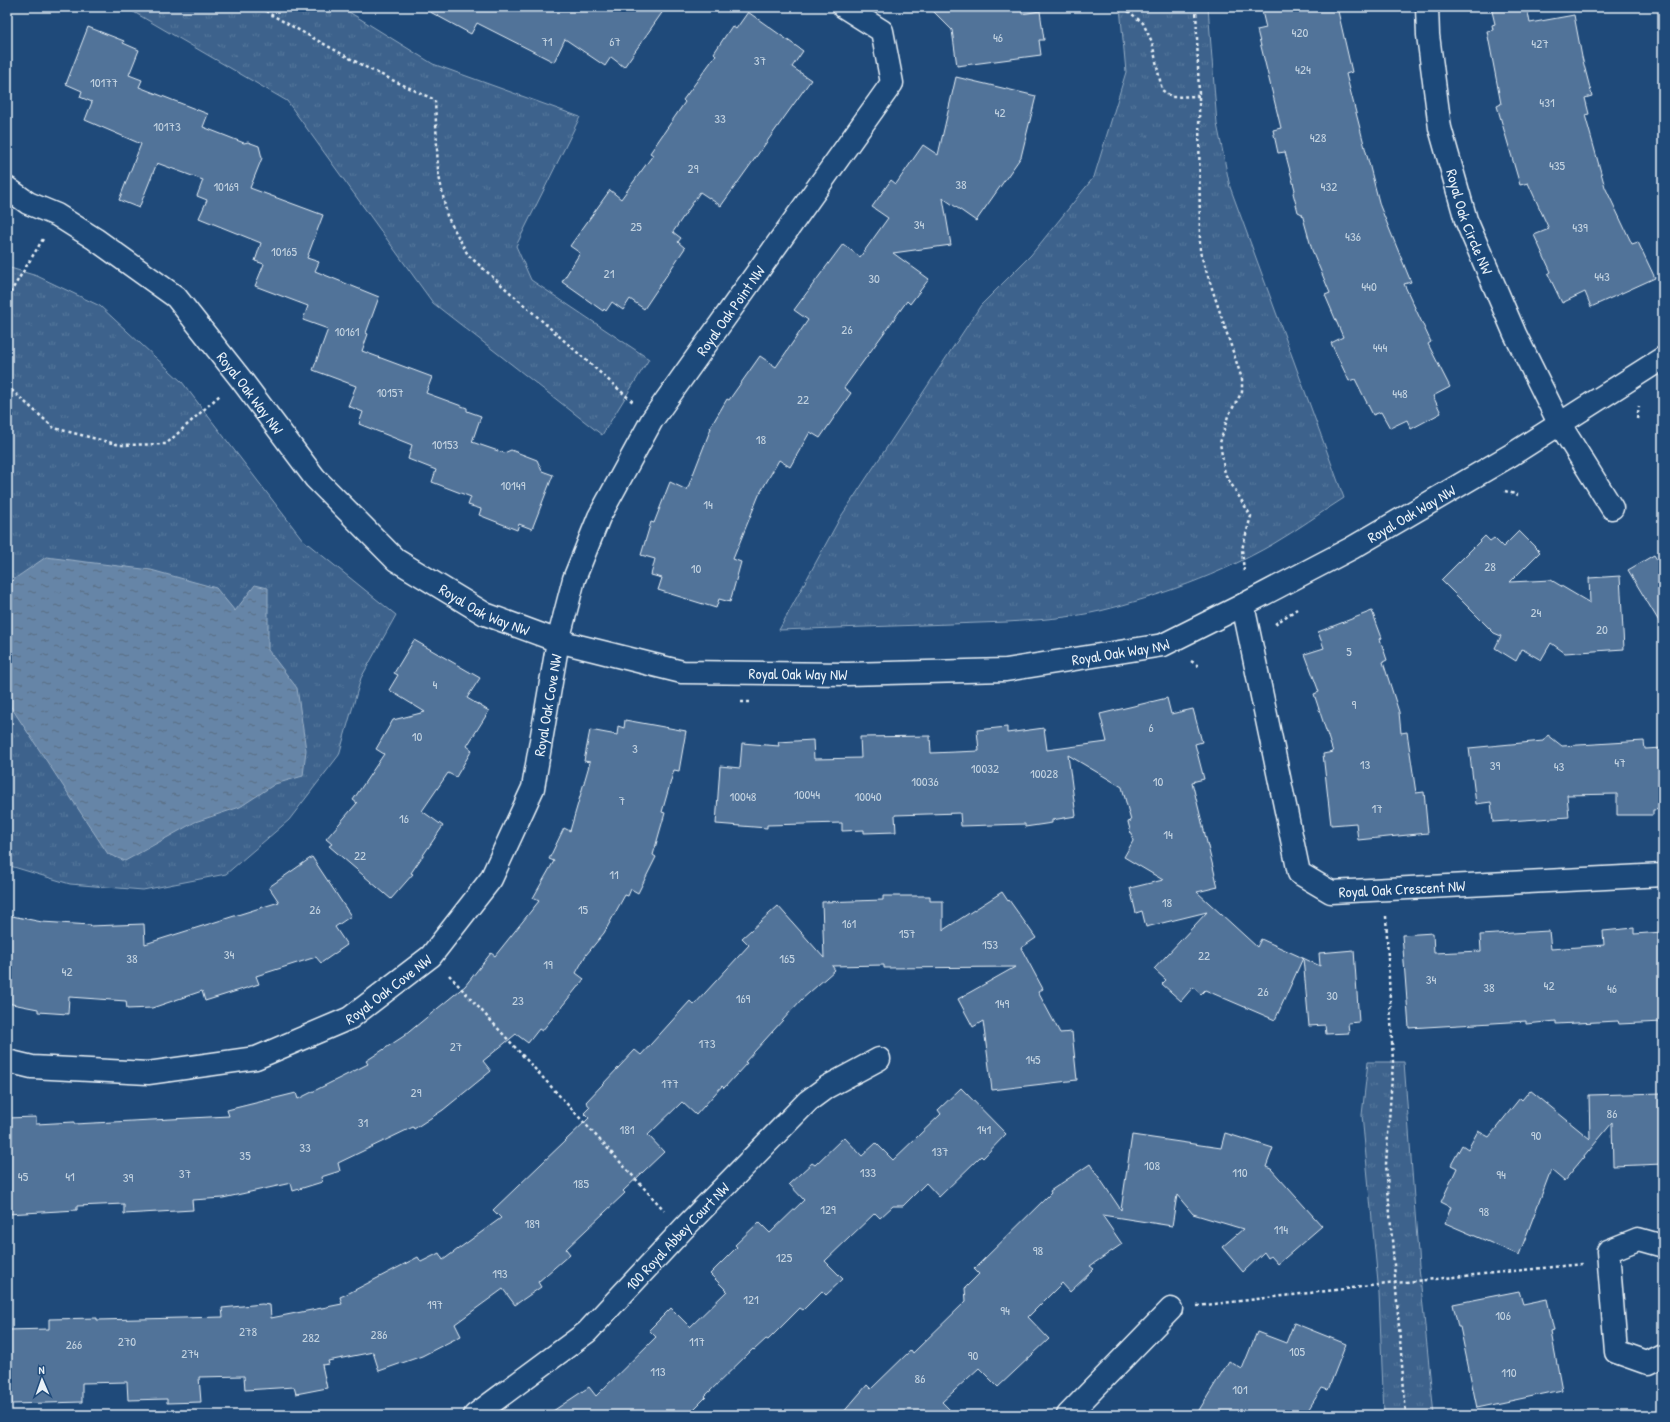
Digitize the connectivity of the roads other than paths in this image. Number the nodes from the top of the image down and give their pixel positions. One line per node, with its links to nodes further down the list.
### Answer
1 (844, 7): 10 (street, Royal Oak Point NW)
2 (1428, 7): 7 (street, Royal Oak Circle NW)
3 (7, 188): 4 (street, Royal Oak Way NW)
4 (28, 203): 5 (street); 10 (street, Royal Oak Way NW)
5 (7, 209)
6 (1663, 358): 7 (street, Royal Oak Way NW)
7 (1559, 423): 8 (street, Royal Oak Circle NW); 9 (street, Royal Oak Way NW)
8 (1612, 508)
9 (1243, 605): 10 (street, Royal Oak Way NW); 11 (street, Royal Oak Crescent NW)
10 (558, 641): 13 (street, Royal Oak Cove NW)
11 (1663, 875)
12 (879, 1058): 17 (street, 100 Royal Abbey Court NW)
13 (7, 1062)
14 (1663, 1246): 16 (street)
15 (1171, 1309): 18 (street)
16 (1663, 1355)
17 (476, 1415)
18 (1068, 1415)

